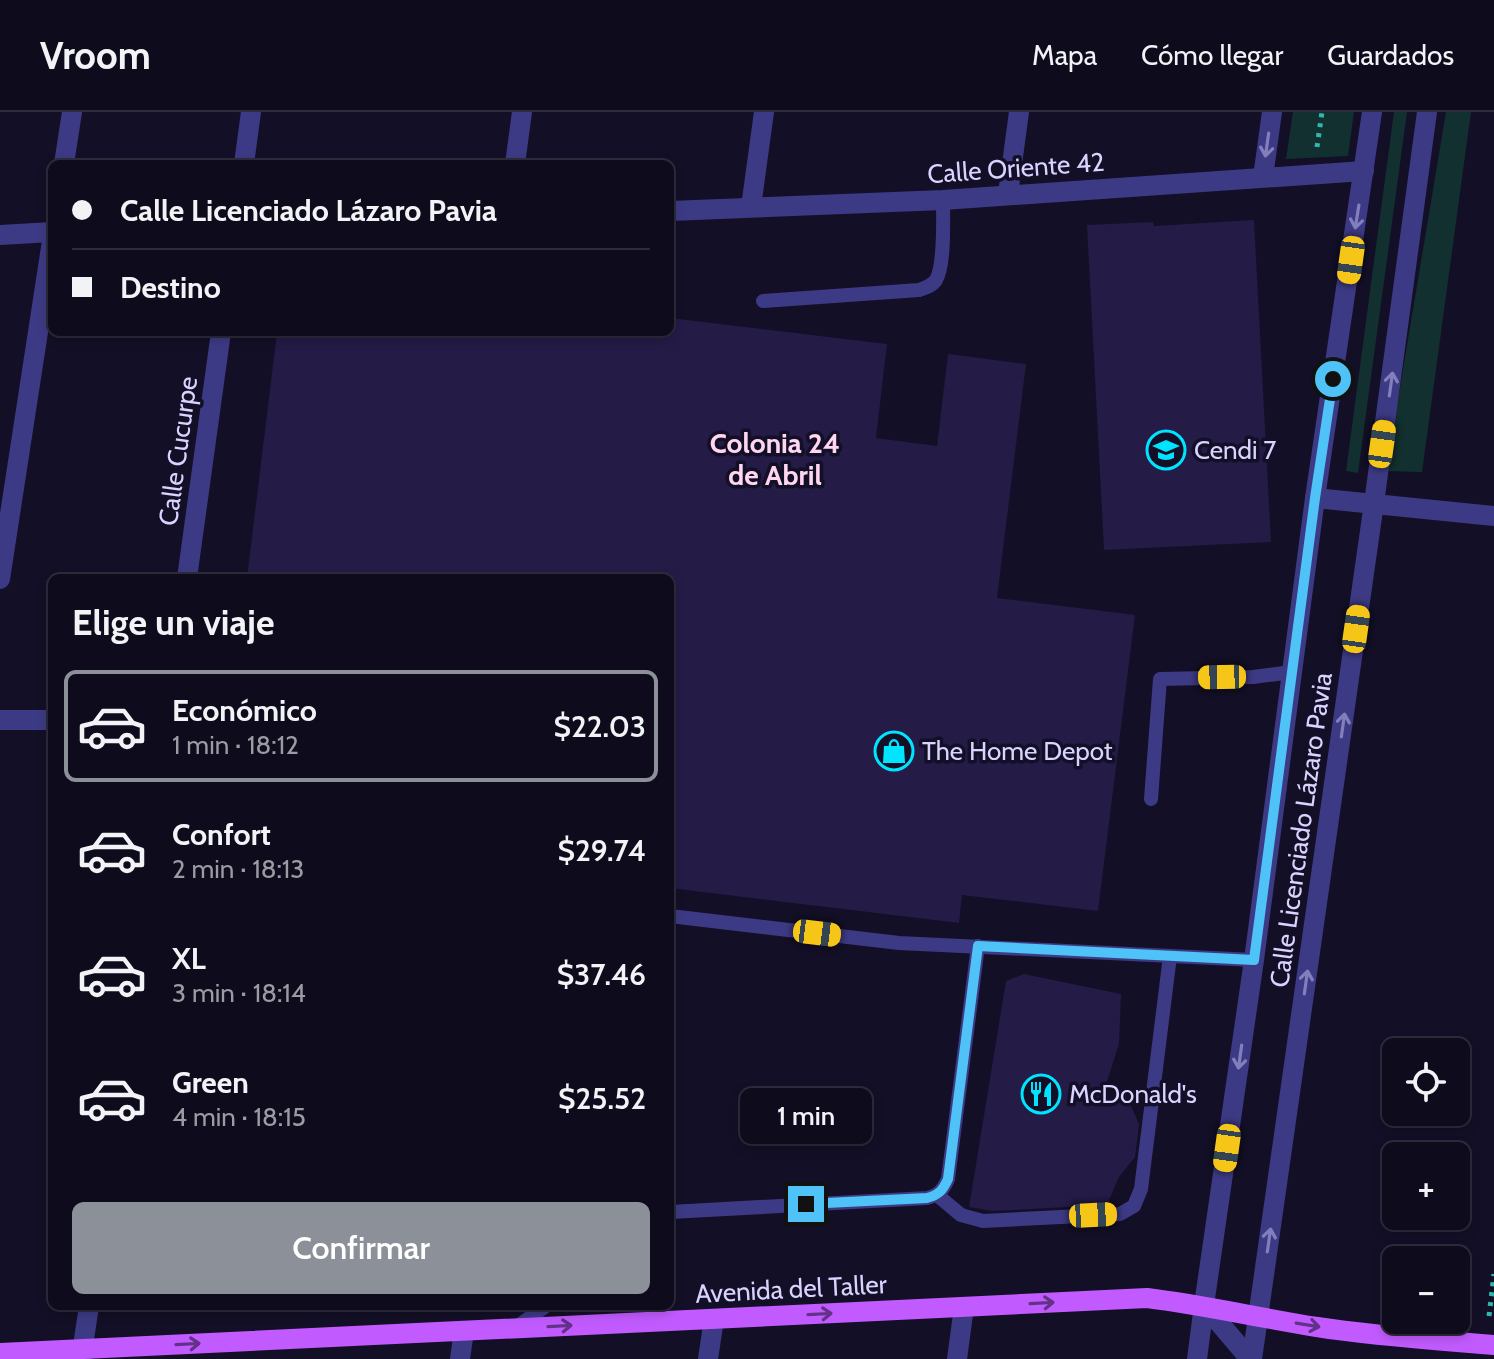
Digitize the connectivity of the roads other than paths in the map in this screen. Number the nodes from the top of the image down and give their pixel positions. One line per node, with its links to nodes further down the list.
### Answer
1 (72, 112): 9 (street)
2 (251, 112): 10 (street)
3 (522, 112): 11 (street)
4 (764, 112): 16 (street)
5 (1019, 112): 14 (street)
6 (1272, 112): 13 (street, one-way to 13)
7 (1372, 112): 12 (street, Calle Licenciado Lázaro Pavia)
8 (1427, 112): 24 (street, Calle Licenciado Lázaro Pavia, one-way to 8)
9 (65, 160)
10 (245, 160)
11 (516, 160)
12 (1364, 171): 13 (street, Calle Oriente 42); 23 (street, Calle Licenciado Lázaro Pavia, one-way to 23)
13 (1263, 177): 14 (street, Calle Oriente 42)
14 (1008, 194): 15 (street, Calle Oriente 42)
15 (943, 200): 16 (street, Calle Oriente 42); 21 (lane)
16 (751, 207): 17 (street, Calle Oriente 42)
17 (674, 211)
18 (48, 232): 19 (street)
19 (0, 235)
20 (48, 267): 27 (street)
21 (763, 301)
22 (220, 336): 26 (street, Calle Cucurpe)
23 (1315, 498): 24 (street); 28 (street, Calle Licenciado Lázaro Pavia)
24 (1374, 503): 25 (street); 42 (street, Calle Licenciado Lázaro Pavia, one-way to 24)
25 (1494, 516)
26 (188, 574)
27 (0, 579)
28 (1292, 672): 31 (lane); 35 (street, Calle Licenciado Lázaro Pavia)
29 (0, 720): 30 (street)
30 (48, 720)
31 (1151, 799)
32 (674, 916): 33 (lane)
33 (978, 946): 34 (lane); 36 (lane)
34 (1170, 956): 35 (lane); 36 (lane)
35 (1254, 960): 38 (street, Calle Licenciado Lázaro Pavia, one-way to 38)
36 (937, 1195): 37 (lane)
37 (677, 1212)
38 (1204, 1305): 39 (main road, Avenida del Taller, one-way to 38); 42 (main road, Avenida del Taller); 52 (street, Calle Licenciado Lázaro Pavia); 53 (street)
39 (964, 1307): 43 (main road, Avenida del Taller, one-way to 39); 51 (street)
40 (88, 1310): 48 (street)
41 (540, 1310): 44 (lane)
42 (1258, 1317): 46 (main road, Avenida del Taller, one-way to 46); 53 (street, Calle Licenciado Lázaro Pavia)
43 (714, 1319): 44 (main road, Avenida del Taller, one-way to 43); 50 (street)
44 (515, 1328): 45 (main road, Avenida del Taller)
45 (464, 1331): 48 (main road, Avenida del Taller, one-way to 45); 49 (street)
46 (1491, 1346)
47 (0, 1353): 48 (main road, Avenida del Taller)
48 (82, 1354)
49 (460, 1359)
50 (708, 1359)
51 (957, 1359)
52 (1197, 1359)
53 (1251, 1359)

